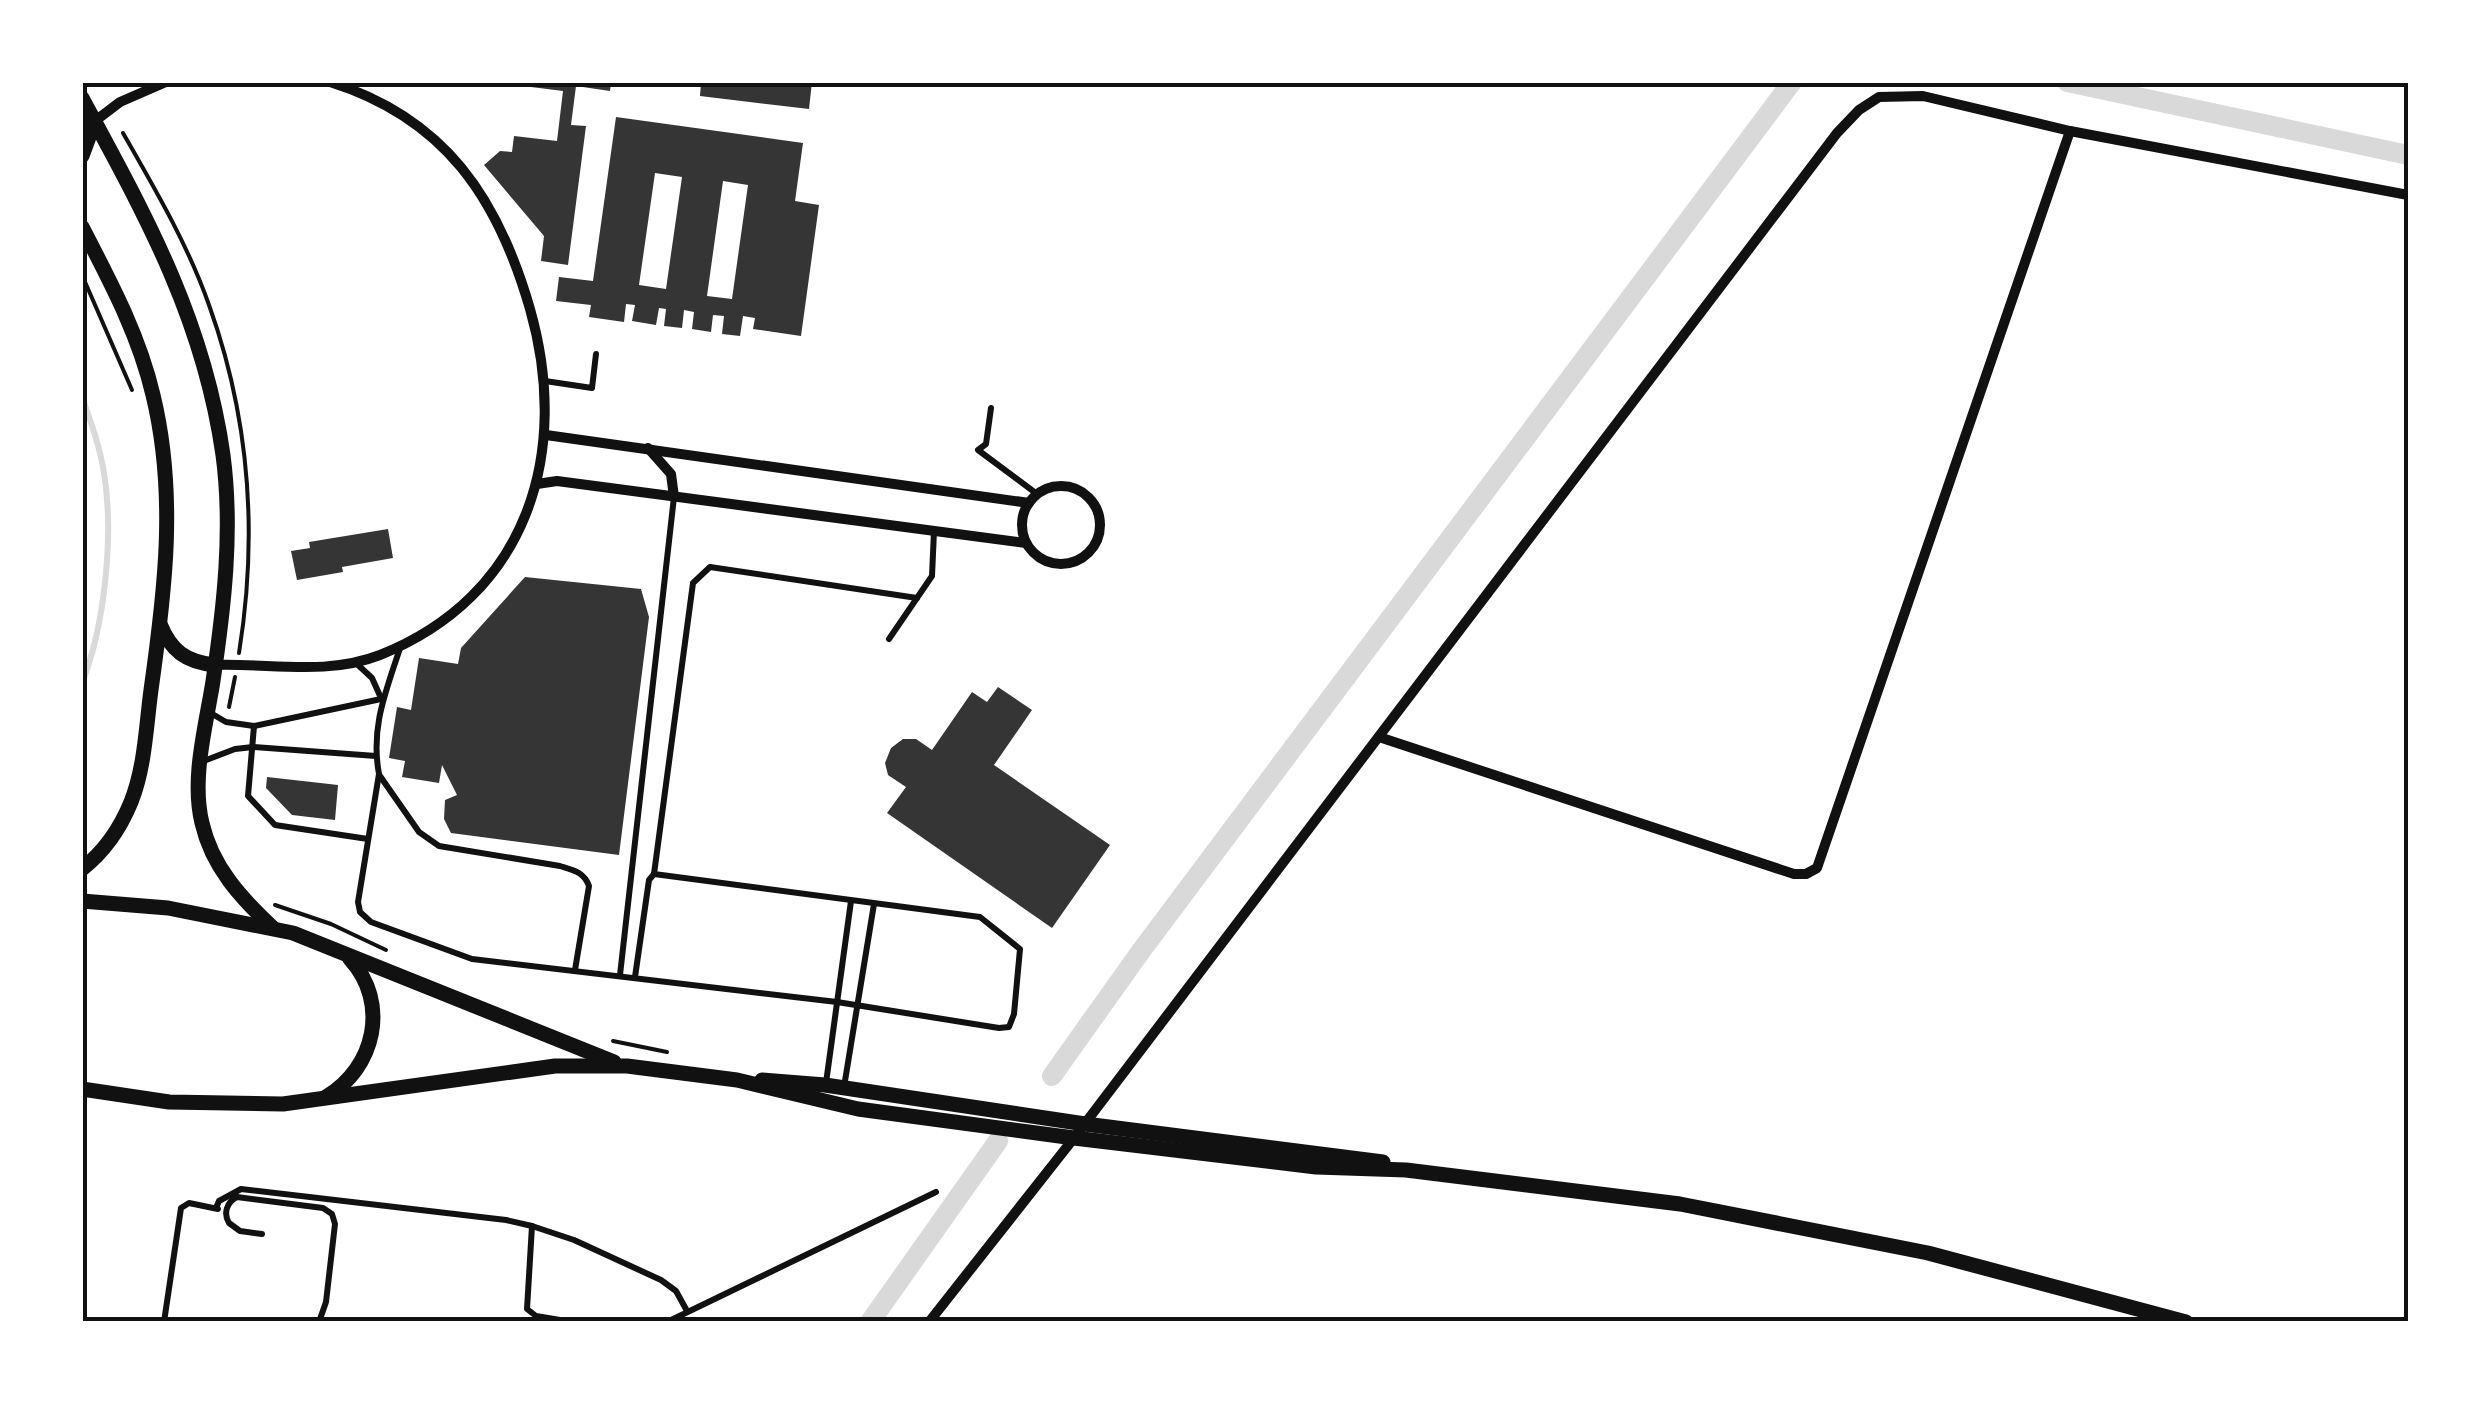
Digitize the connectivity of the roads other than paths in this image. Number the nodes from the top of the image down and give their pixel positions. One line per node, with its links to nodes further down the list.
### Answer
1 (166, 82): 4 (street)
2 (330, 82): 10 (street)
3 (82, 98): 4 (street)
4 (94, 121): 6 (street); 24 (street)
5 (2070, 131): 7 (street); 28 (street); 28 (street)
6 (82, 156)
7 (2408, 195)
8 (82, 227): 20 (street)
9 (596, 354): 10 (lane)
10 (545, 381): 12 (street)
11 (990, 408): 16 (lane)
12 (546, 435): 13 (street); 14 (street)
13 (648, 448): 15 (street); 16 (street)
14 (537, 484): 15 (street); 22 (street)
15 (674, 497): 17 (street); 42 (lane)
16 (1033, 498): 18 (street); 18 (street)
17 (934, 531): 18 (street); 19 (lane)
18 (1026, 542)
19 (916, 598): 21 (lane); 35 (lane)
20 (160, 624): 24 (street); 34 (street)
21 (888, 640)
22 (401, 646): 23 (street); 25 (lane)
23 (356, 663): 24 (street); 25 (lane)
24 (215, 664): 26 (street)
25 (382, 699): 27 (lane); 30 (lane)
26 (208, 711): 27 (lane); 31 (street)
27 (254, 726): 29 (lane)
28 (1379, 737): 52 (street)
29 (253, 747): 30 (lane); 31 (lane); 33 (lane)
30 (376, 756): 32 (lane)
31 (200, 763): 39 (street)
32 (379, 774): 33 (lane); 41 (lane)
33 (368, 839): 41 (lane)
34 (82, 869)
35 (654, 874): 36 (lane); 43 (lane)
36 (851, 900): 38 (lane); 44 (lane)
37 (82, 901): 39 (street)
38 (874, 904): 45 (lane); 45 (lane)
39 (273, 928): 40 (street)
40 (345, 954): 46 (street); 51 (street)
41 (575, 970): 42 (lane)
42 (620, 976): 43 (lane)
43 (636, 977): 44 (lane)
44 (837, 1002): 45 (lane); 48 (lane)
45 (858, 1006): 49 (lane)
46 (627, 1066): 47 (street); 51 (street)
47 (737, 1080): 48 (street); 53 (street)
48 (825, 1085): 49 (street)
49 (844, 1088): 52 (street)
50 (82, 1090): 51 (street)
51 (318, 1101)
52 (1085, 1124): 53 (street); 54 (street)
53 (1074, 1138): 54 (street); 65 (street)
54 (1406, 1170): 66 (street)
55 (936, 1192): 60 (lane)
56 (216, 1208): 57 (lane); 58 (lane); 61 (lane)
57 (227, 1210): 59 (lane); 62 (lane)
58 (532, 1226): 60 (lane); 63 (lane)
59 (262, 1234)
60 (687, 1311): 64 (lane)
61 (164, 1322)
62 (320, 1322)
63 (572, 1322)
64 (667, 1322)
65 (929, 1322)
66 (2186, 1322)

